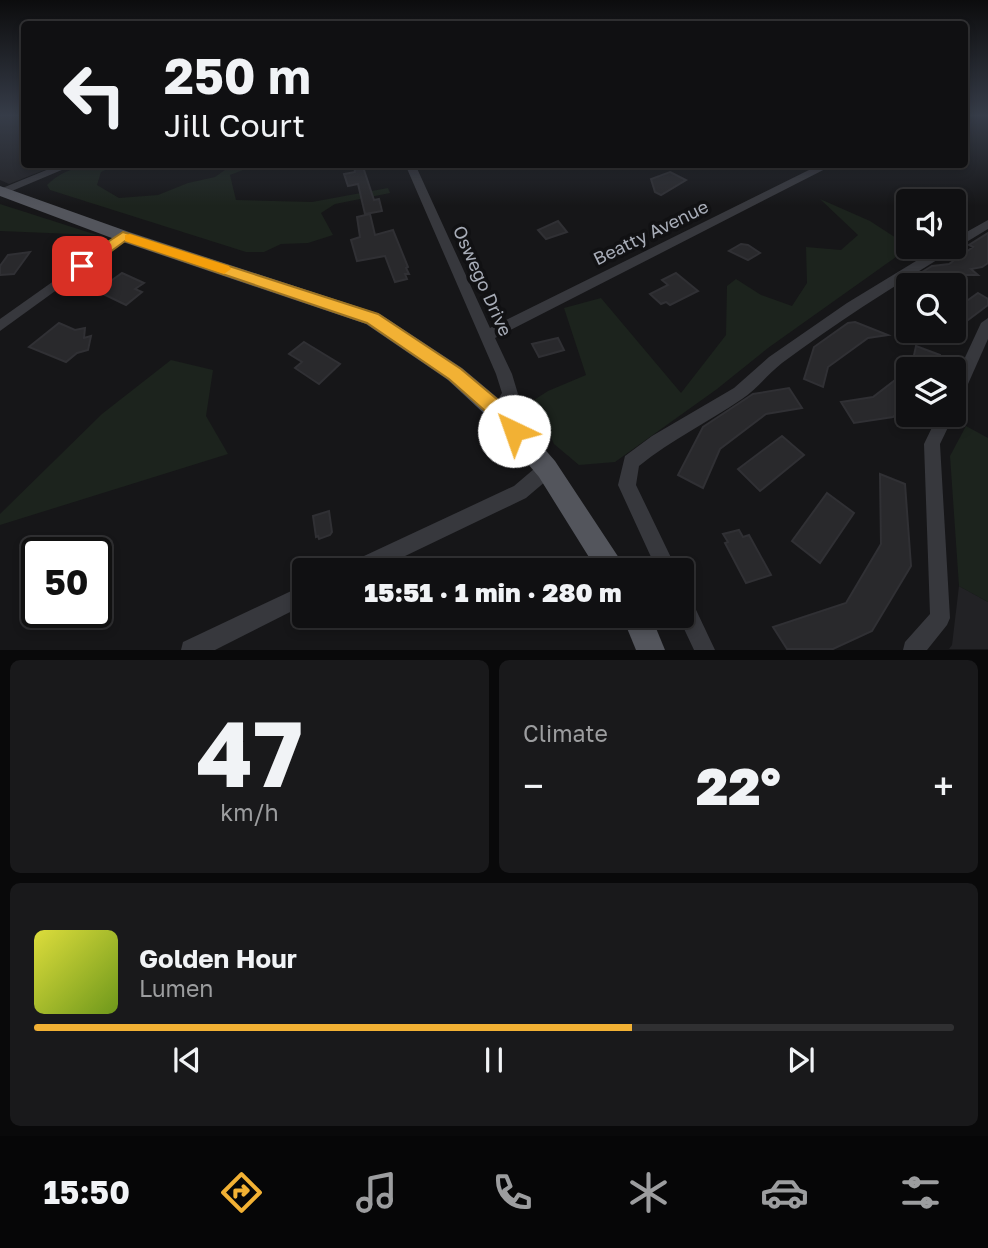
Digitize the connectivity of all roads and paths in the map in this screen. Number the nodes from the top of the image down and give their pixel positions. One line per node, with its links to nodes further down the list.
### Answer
1 (61, 168): 4 (street)
2 (412, 168): 11 (street, Oswego Drive)
3 (822, 168): 11 (street, Beatty Avenue)
4 (1, 192): 6 (main road)
5 (988, 224): 7 (street)
6 (123, 236): 10 (street); 13 (main road)
7 (966, 237)
8 (930, 259): 18 (street)
9 (988, 323): 12 (street)
10 (0, 326)
11 (488, 335): 13 (street, Oswego Drive)
12 (966, 371)
13 (498, 412): 15 (main road)
14 (940, 427): 25 (street)
15 (547, 469): 16 (street); 17 (main road)
16 (381, 558)
17 (604, 558)
18 (661, 558)
19 (292, 601): 22 (street)
20 (694, 627): 24 (street)
21 (641, 628): 23 (main road)
22 (191, 649)
23 (650, 649)
24 (705, 649)
25 (913, 649)

